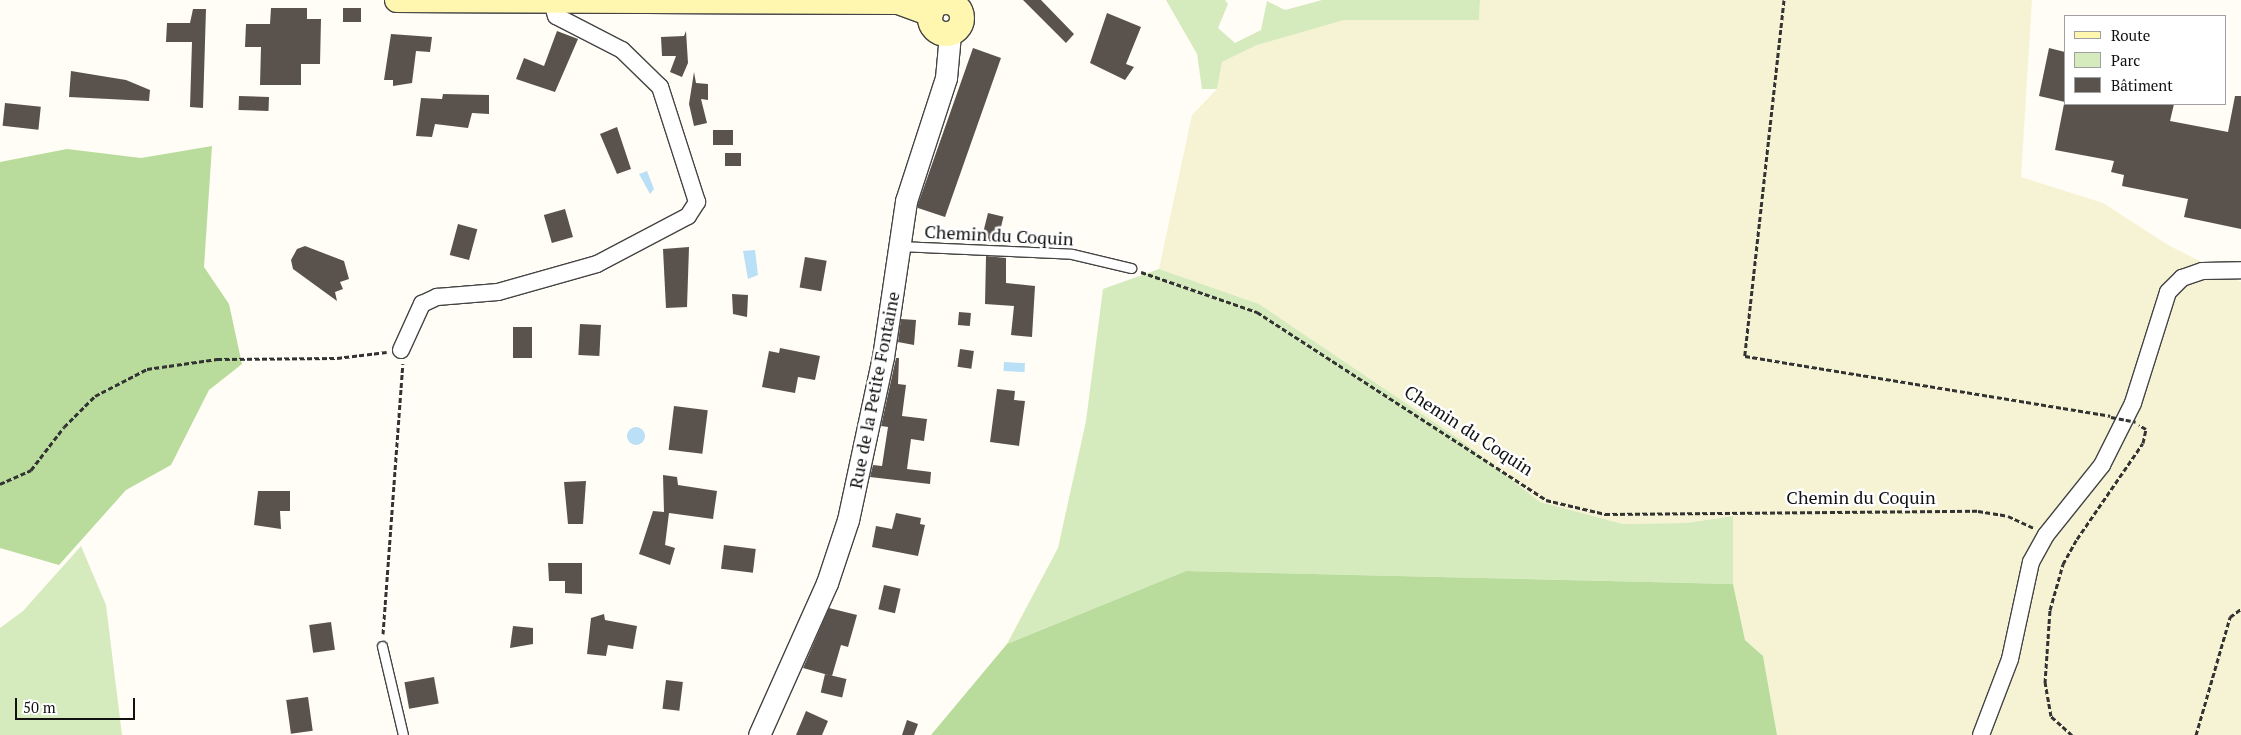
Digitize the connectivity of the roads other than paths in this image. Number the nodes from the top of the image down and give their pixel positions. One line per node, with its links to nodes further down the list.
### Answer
1 (397, 0): 3 (main road)
2 (803, 0): 3 (main road); 5 (main road)
3 (552, 1): 10 (street)
4 (967, 5): 5 (main road); 6 (main road)
5 (931, 14): 6 (main road)
6 (950, 34): 7 (street, Rue de la Petite Fontaine)
7 (899, 246): 8 (lane, Chemin du Coquin); 13 (street, Rue de la Petite Fontaine)
8 (1131, 268)
9 (2241, 270): 14 (street)
10 (401, 350)
11 (382, 646): 12 (lane)
12 (403, 735)
13 (759, 735)
14 (1981, 735)

